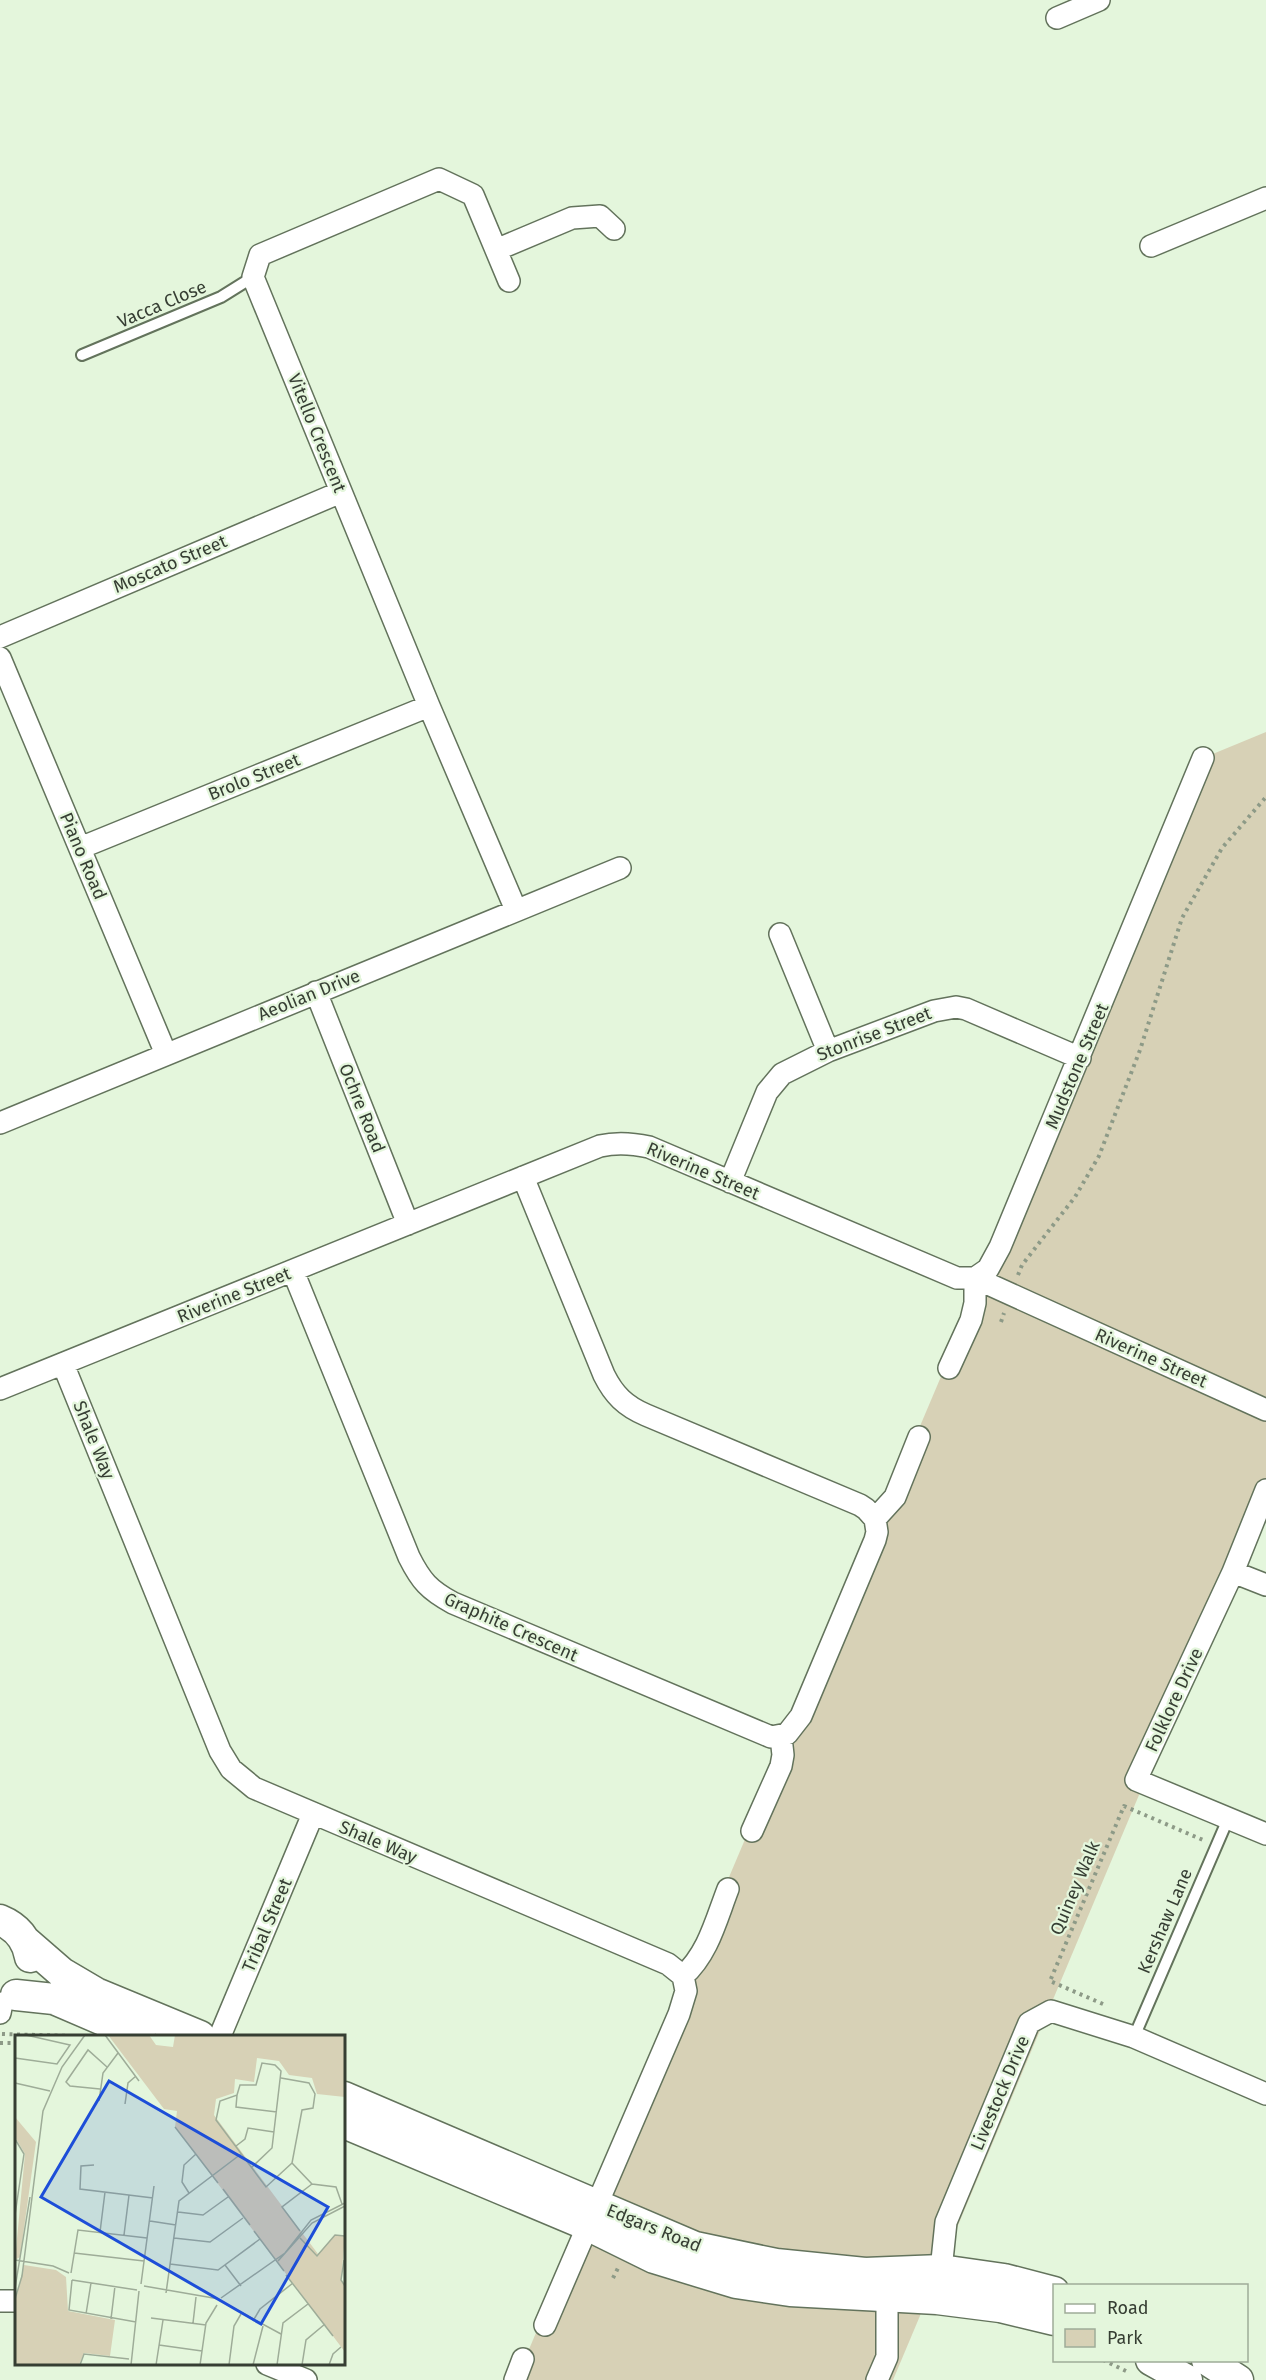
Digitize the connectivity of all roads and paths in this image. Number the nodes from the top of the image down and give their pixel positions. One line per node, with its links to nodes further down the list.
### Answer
1 (1099, 0): 2 (street)
2 (1057, 18)
3 (1266, 198): 5 (street)
4 (614, 229): 6 (street)
5 (1151, 246)
6 (496, 249): 7 (street); 8 (street)
7 (253, 277): 9 (lane, Vacca Close); 10 (street, Vitello Crescent)
8 (509, 281)
9 (82, 355)
10 (341, 492): 11 (street, Moscato Street); 13 (street, Vitello Crescent)
11 (0, 637)
12 (0, 658): 16 (street, Piano Road)
13 (429, 706): 16 (street, Brolo Street); 18 (street, Vitello Crescent)
14 (1203, 758): 23 (street, Mudstone Street)
15 (1266, 797): 30 (path)
16 (80, 848): 22 (street, Piano Road)
17 (620, 868): 18 (street, Aeolian Drive)
18 (516, 910): 20 (street, Aeolian Drive)
19 (780, 934): 21 (street)
20 (316, 992): 22 (street, Aeolian Drive); 27 (street, Ochre Road)
21 (828, 1051): 23 (street, Stonrise Street); 26 (street, Stonrise Street)
22 (166, 1054): 24 (street, Aeolian Drive)
23 (1080, 1058): 29 (street, Mudstone Street)
24 (0, 1123)
25 (523, 1178): 26 (street, Riverine Street); 27 (street, Riverine Street); 38 (street)
26 (730, 1182): 29 (street, Riverine Street)
27 (408, 1224): 28 (street, Riverine Street)
28 (293, 1271): 32 (street, Riverine Street); 41 (street, Graphite Crescent)
29 (975, 1278): 30 (street, Riverine Street); 33 (street)
30 (1011, 1295): 31 (path); 35 (street, Riverine Street)
31 (1001, 1322)
32 (63, 1364): 34 (street, Riverine Street); 42 (street, Shale Way)
33 (949, 1368)
34 (0, 1389)
35 (1266, 1410)
36 (919, 1437): 38 (street)
37 (1266, 1490): 39 (street, Folklore Drive)
38 (875, 1519): 41 (street)
39 (1233, 1572): 40 (street); 43 (street, Folklore Drive)
40 (1266, 1586)
41 (781, 1737): 44 (street)
42 (313, 1814): 49 (street, Shale Way); 56 (street, Tribal Street)
43 (1228, 1819): 45 (street, Folklore Drive); 46 (lane, Kershaw Lane)
44 (752, 1831)
45 (1266, 1834)
46 (1215, 1845): 51 (lane, Kershaw Lane); 51 (path, Quiney Walk)
47 (728, 1889): 49 (street)
48 (9, 1923): 50 (street); 55 (street)
49 (683, 1976): 60 (street)
50 (5, 2004): 54 (street)
51 (1138, 2028): 57 (street, Livestock Drive); 61 (street, Livestock Drive)
52 (0, 2034): 53 (path)
53 (24, 2035)
54 (135, 2035)
55 (195, 2035)
56 (221, 2035)
57 (1266, 2094)
58 (345, 2097): 60 (street, Edgars Road)
59 (345, 2123): 60 (street, Edgars Road)
60 (592, 2216): 61 (street, Edgars Road); 63 (street, Edgars Road); 65 (street)
61 (941, 2270): 62 (street, Edgars Road)
62 (1053, 2292)
63 (887, 2297): 64 (street, Edgars Road); 73 (street)
64 (1053, 2320)
65 (545, 2325)
66 (524, 2359): 72 (street)
67 (1109, 2362): 70 (path)
68 (1210, 2362): 75 (street)
69 (269, 2365): 71 (street)
70 (1144, 2368): 74 (street)
71 (306, 2380)
72 (515, 2380)
73 (877, 2380)
74 (1186, 2380)
75 (1238, 2380)

